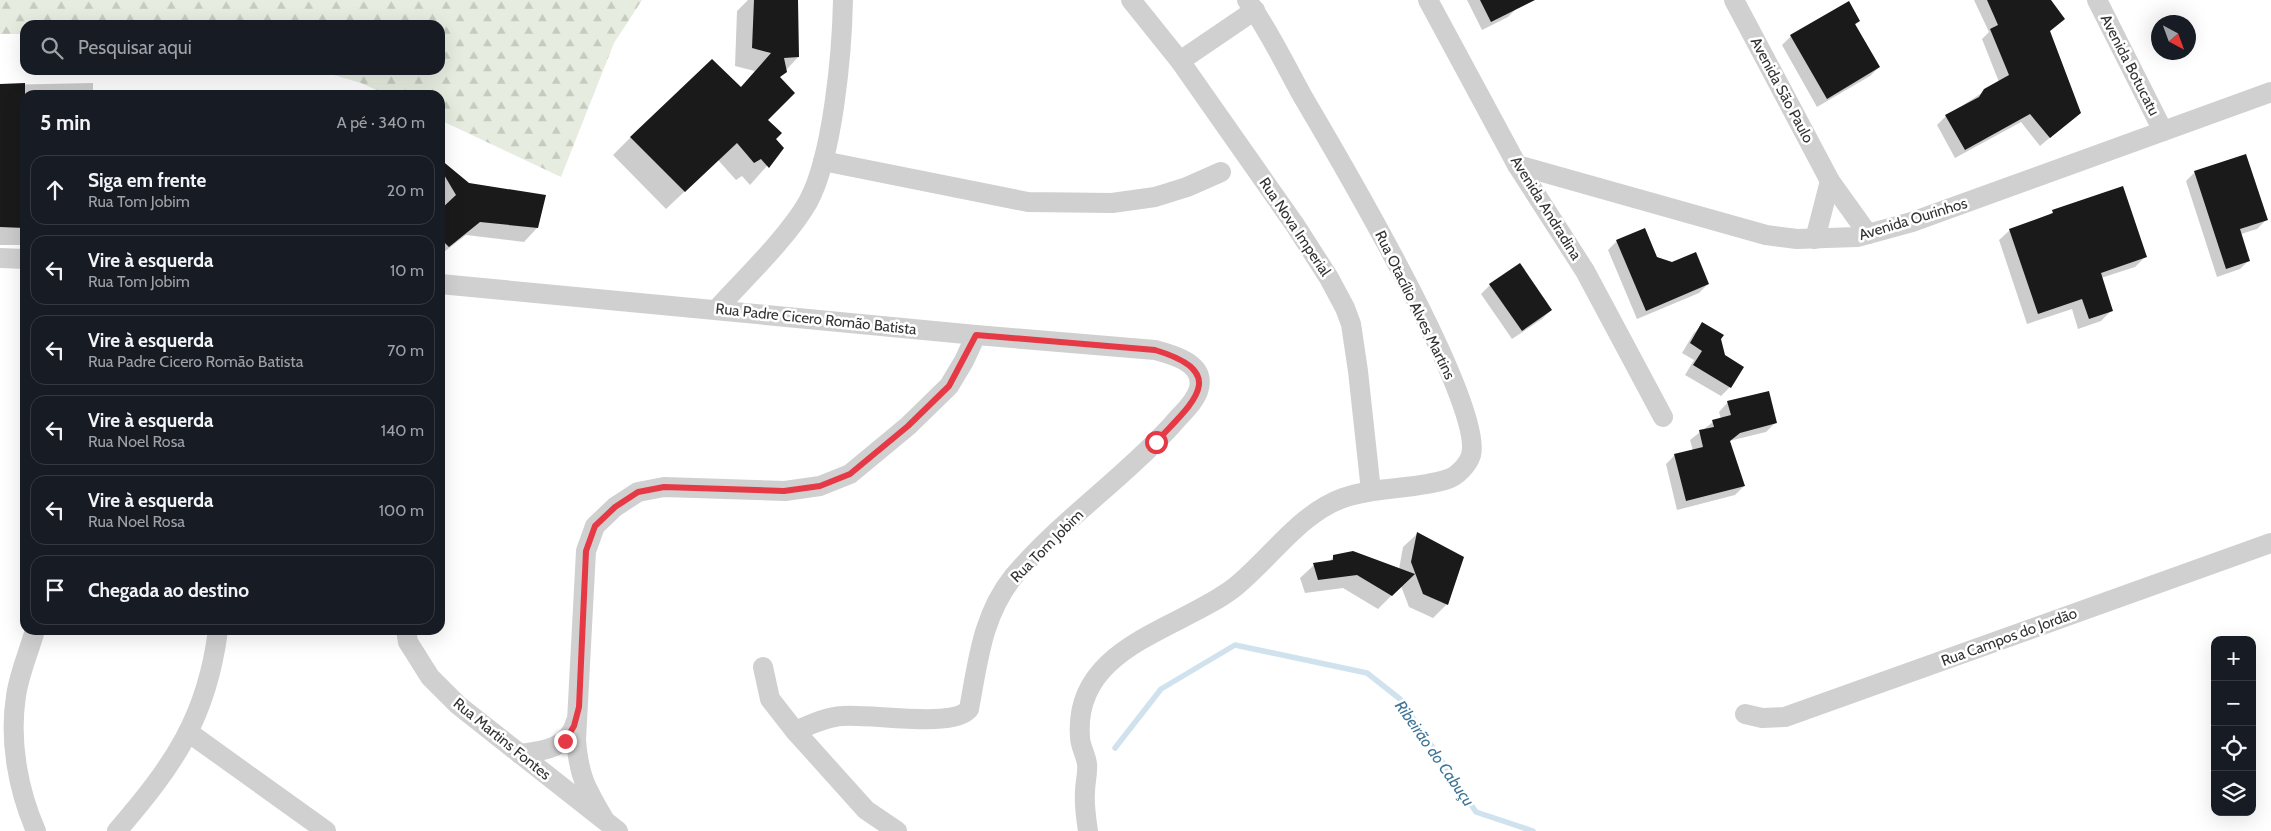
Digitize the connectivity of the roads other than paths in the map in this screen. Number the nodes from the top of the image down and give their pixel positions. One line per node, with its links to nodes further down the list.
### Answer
1 (843, 0): 10 (street)
2 (1130, 0): 7 (street, Rua Nova Imperial)
3 (1428, 0): 11 (street, Avenida Andradina)
4 (1734, 0): 13 (street, Avenida São Paulo)
5 (2096, 0): 9 (street, Avenida Botucatu)
6 (1251, 5): 7 (street); 23 (street, Rua Otacílio Alves Martins)
7 (1180, 61): 23 (street, Rua Nova Imperial)
8 (2271, 92): 9 (street, Avenida Ourinhos)
9 (2163, 131): 14 (street, Avenida Ourinhos)
10 (823, 161): 12 (street); 19 (street)
11 (1517, 165): 15 (street, Avenida Ourinhos); 22 (street, Avenida Andradina)
12 (1221, 172)
13 (1830, 181): 14 (street, Avenida São Paulo); 15 (street)
14 (1868, 234): 15 (street, Avenida Ourinhos)
15 (1815, 239)
16 (0, 258): 17 (street)
17 (20, 260)
18 (445, 284): 19 (street, Rua Padre Cicero Romão Batista)
19 (717, 309): 20 (street, Rua Padre Cicero Romão Batista)
20 (976, 335): 21 (street, Rua Padre Cicero Romão Batista); 29 (street)
21 (1190, 364): 31 (street, Rua Tom Jobim)
22 (1663, 417)
23 (1371, 491): 39 (street, Rua Otacílio Alves Martins)
24 (2271, 543): 30 (street, Rua Campos do Jordão)
25 (34, 635): 35 (street)
26 (217, 635): 32 (street)
27 (407, 635): 33 (street, Rua Martins Fontes)
28 (763, 667): 31 (street)
29 (579, 707): 33 (street); 34 (street)
30 (1745, 714)
31 (795, 731): 38 (street)
32 (188, 732): 36 (street); 37 (street)
33 (520, 754): 34 (street, Rua Martins Fontes)
34 (611, 825)
35 (36, 831)
36 (117, 831)
37 (326, 831)
38 (897, 831)
39 (1088, 831)

